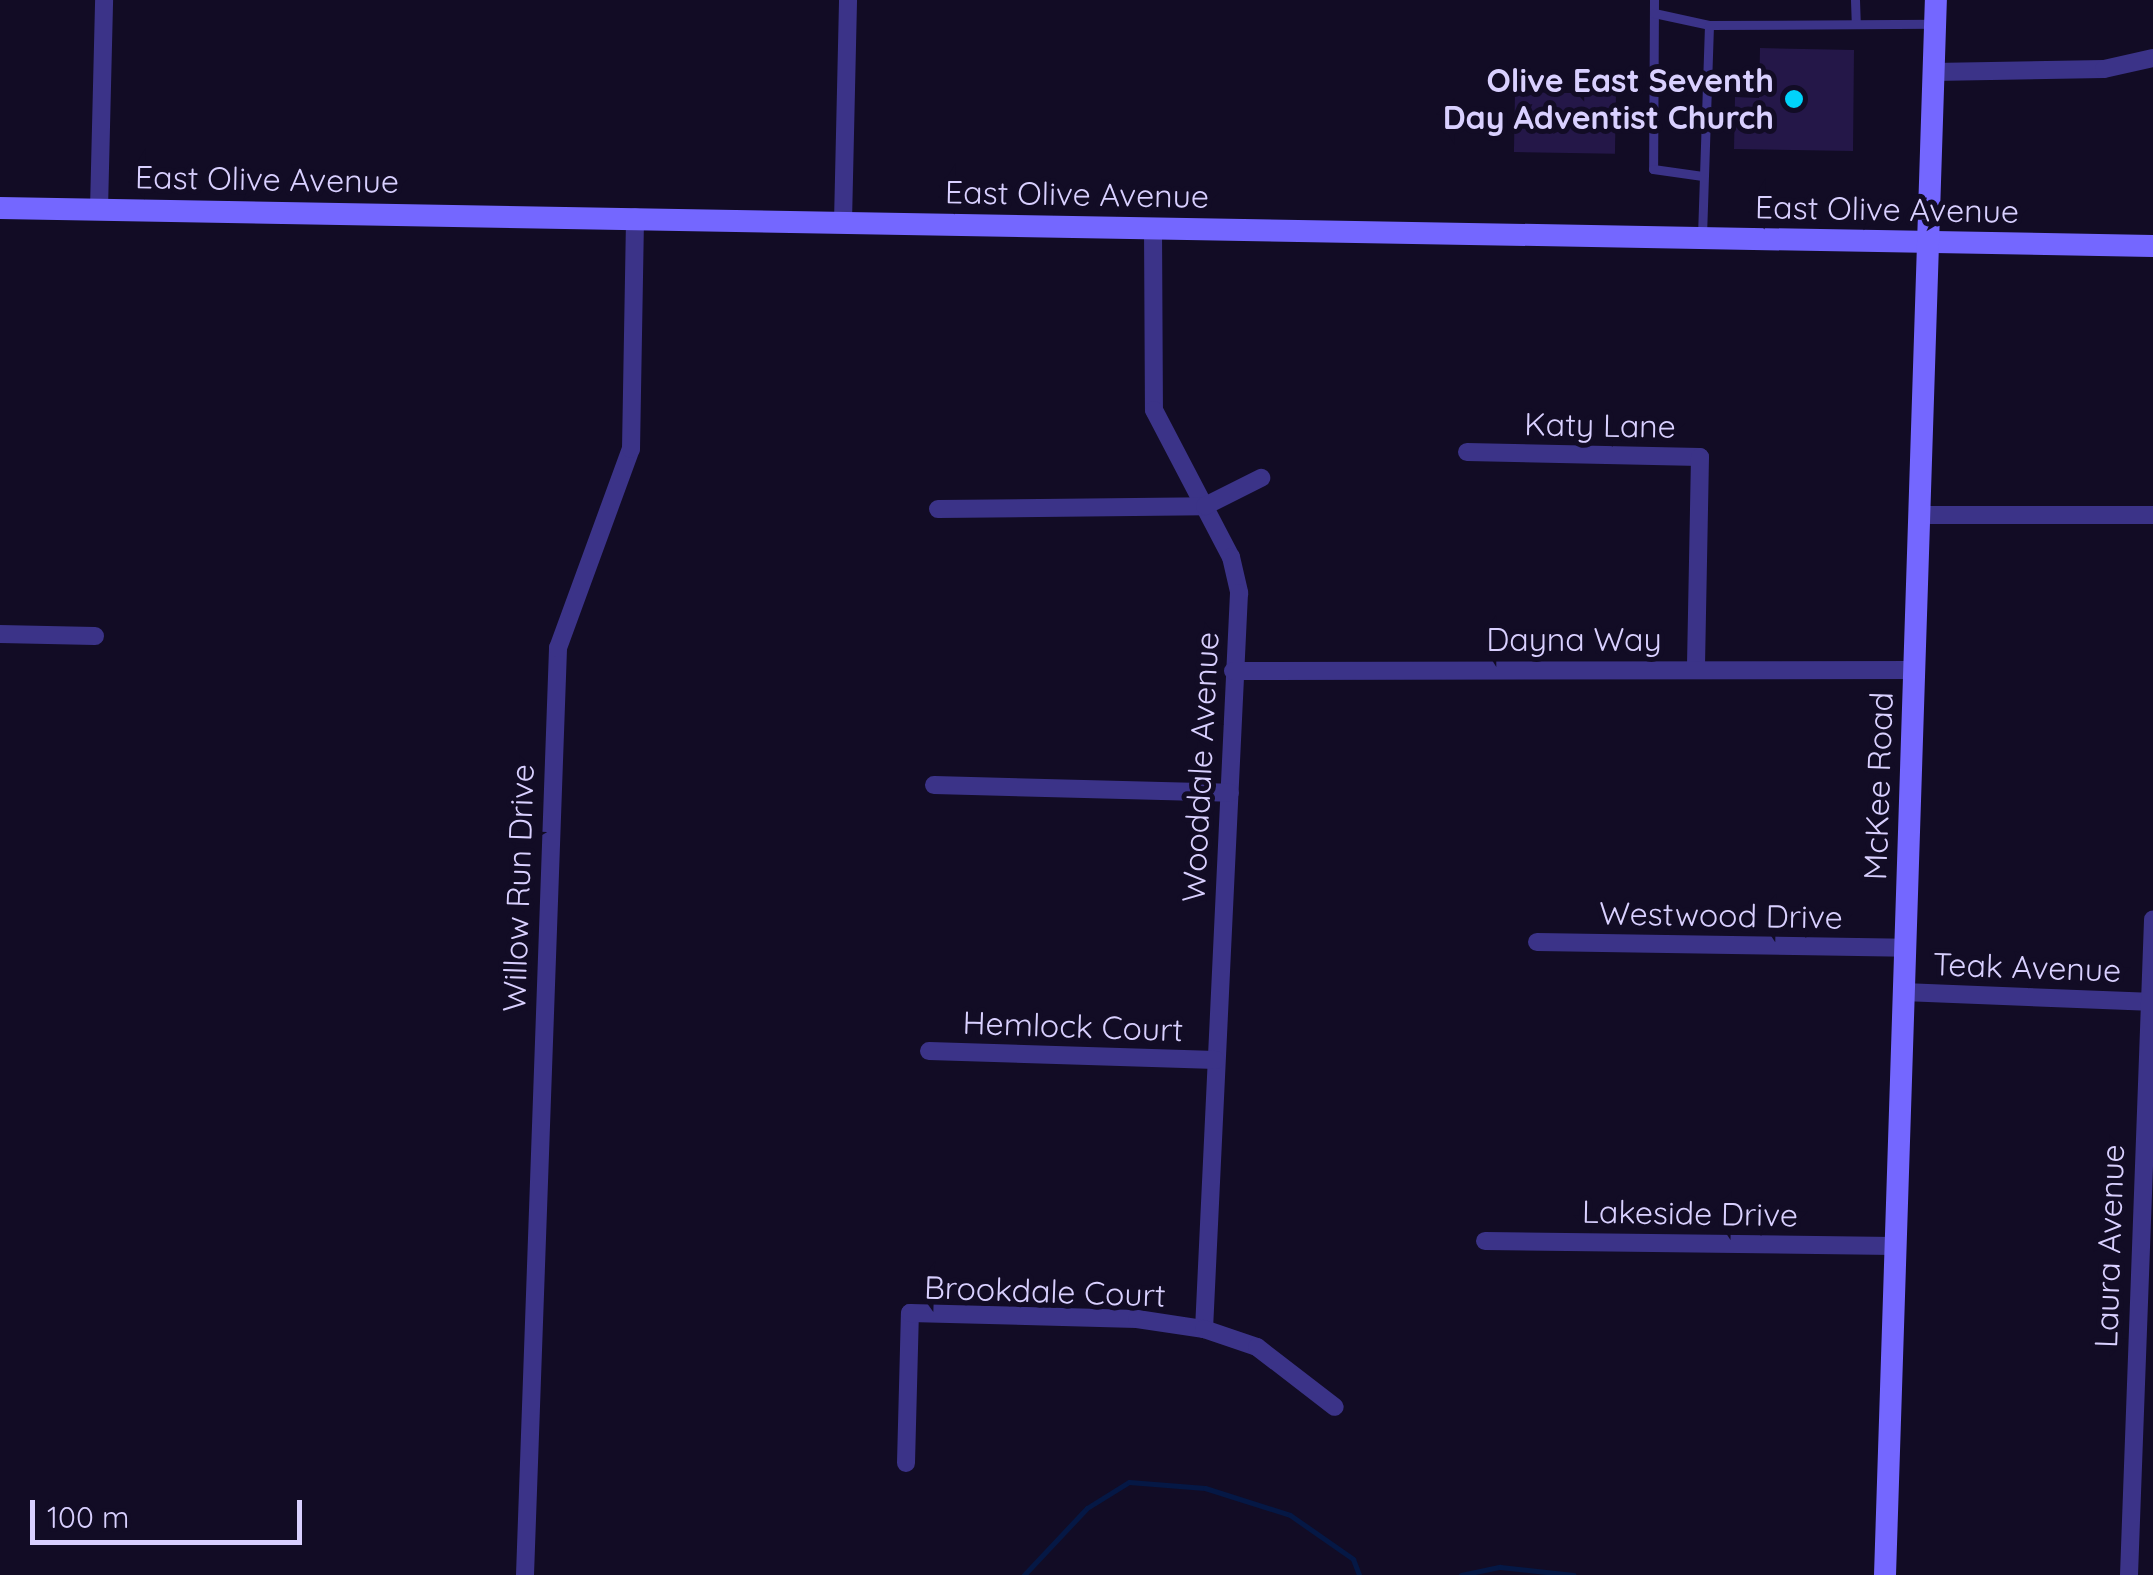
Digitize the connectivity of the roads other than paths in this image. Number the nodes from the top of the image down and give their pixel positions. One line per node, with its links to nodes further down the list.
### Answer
1 (104, 0): 14 (street)
2 (848, 0): 16 (street)
3 (1654, 0): 6 (lane)
4 (1855, 0): 7 (lane)
5 (1936, 0): 8 (main road, McKee Road)
6 (1654, 13): 9 (lane); 12 (lane)
7 (1856, 23): 8 (lane); 9 (lane)
8 (1935, 24): 11 (main road, McKee Road)
9 (1708, 25): 12 (lane)
10 (2153, 58): 11 (street)
11 (1933, 72): 19 (main road, McKee Road)
12 (1703, 176): 18 (lane)
13 (0, 208): 14 (main road, East Olive Avenue)
14 (99, 210): 15 (main road, East Olive Avenue)
15 (634, 217): 16 (main road, East Olive Avenue); 46 (street, Willow Run Drive)
16 (843, 222): 17 (main road, East Olive Avenue)
17 (1153, 228): 18 (main road, East Olive Avenue); 23 (street, Wooddale Avenue)
18 (1702, 238): 19 (main road, East Olive Avenue)
19 (1932, 243): 20 (main road, East Olive Avenue); 25 (main road, McKee Road)
20 (2153, 246)
21 (1467, 452): 29 (street, Katy Lane)
22 (1261, 478): 23 (street)
23 (1205, 506): 24 (street); 31 (street, Wooddale Avenue)
24 (938, 509)
25 (1921, 515): 26 (street); 30 (main road, McKee Road)
26 (2153, 515)
27 (0, 634): 28 (street)
28 (95, 636)
29 (1696, 668): 30 (street, Dayna Way); 31 (street, Dayna Way)
30 (1915, 670): 36 (main road, McKee Road)
31 (1233, 671): 33 (street, Wooddale Avenue)
32 (934, 785): 33 (street)
33 (1230, 793): 40 (street, Wooddale Avenue)
34 (2153, 918): 38 (street, Laura Avenue)
35 (1537, 942): 36 (street, Westwood Drive)
36 (1905, 948): 37 (main road, McKee Road)
37 (1903, 992): 38 (street, Teak Avenue); 42 (main road, McKee Road)
38 (2148, 1002): 48 (street, Laura Avenue)
39 (929, 1051): 40 (street, Hemlock Court)
40 (1216, 1060): 43 (street, Wooddale Avenue)
41 (1485, 1241): 42 (street, Lakeside Drive)
42 (1894, 1246): 47 (main road, McKee Road)
43 (1204, 1330): 44 (street); 45 (street, Brookdale Court)
44 (1335, 1407)
45 (906, 1463)
46 (525, 1575)
47 (1885, 1575)
48 (2129, 1575)

